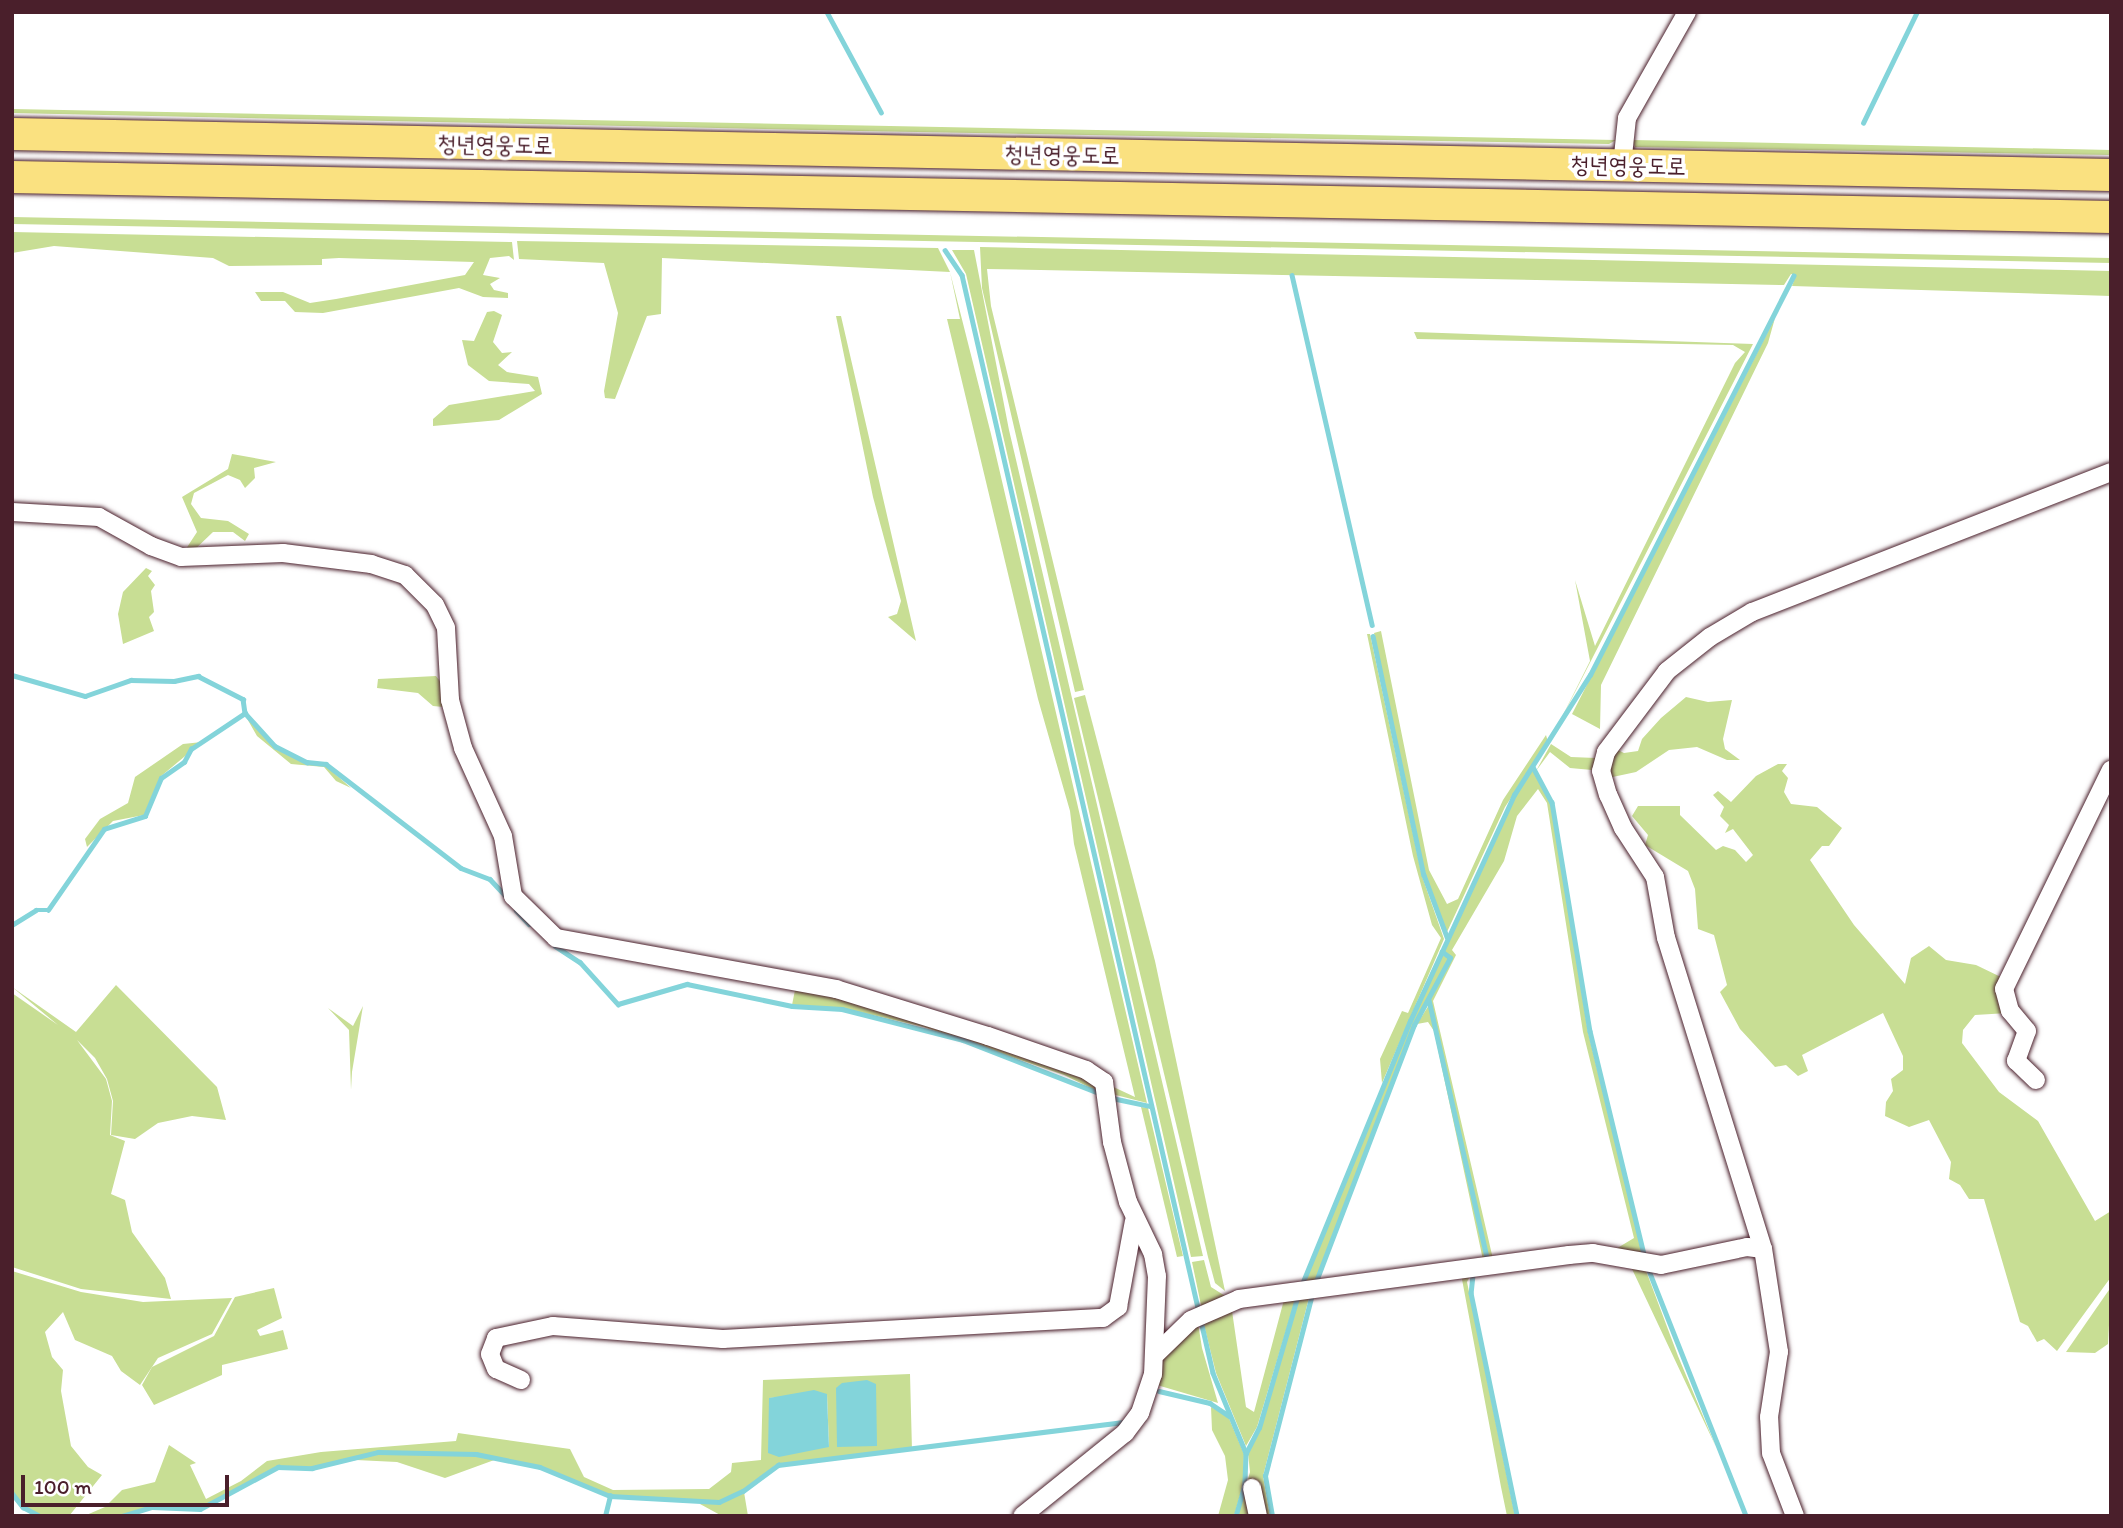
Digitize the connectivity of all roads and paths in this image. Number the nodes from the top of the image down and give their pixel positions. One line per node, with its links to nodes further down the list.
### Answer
1 (1687, 12): 3 (street)
2 (12, 134): 3 (highway, 청년영웅도로)
3 (1622, 165): 4 (highway, 청년영웅도로)
4 (2111, 175)
5 (12, 177): 6 (highway, 청년영웅도로)
6 (2111, 217)
7 (2111, 472): 12 (street)
8 (12, 512): 11 (street)
9 (2111, 770): 10 (street)
10 (2036, 1080)
11 (1133, 1221): 13 (street); 14 (street)
12 (1763, 1249): 13 (street); 18 (street)
13 (1157, 1353): 16 (street)
14 (522, 1380)
15 (1252, 1488): 17 (street)
16 (1021, 1516)
17 (1258, 1516)
18 (1795, 1516)

